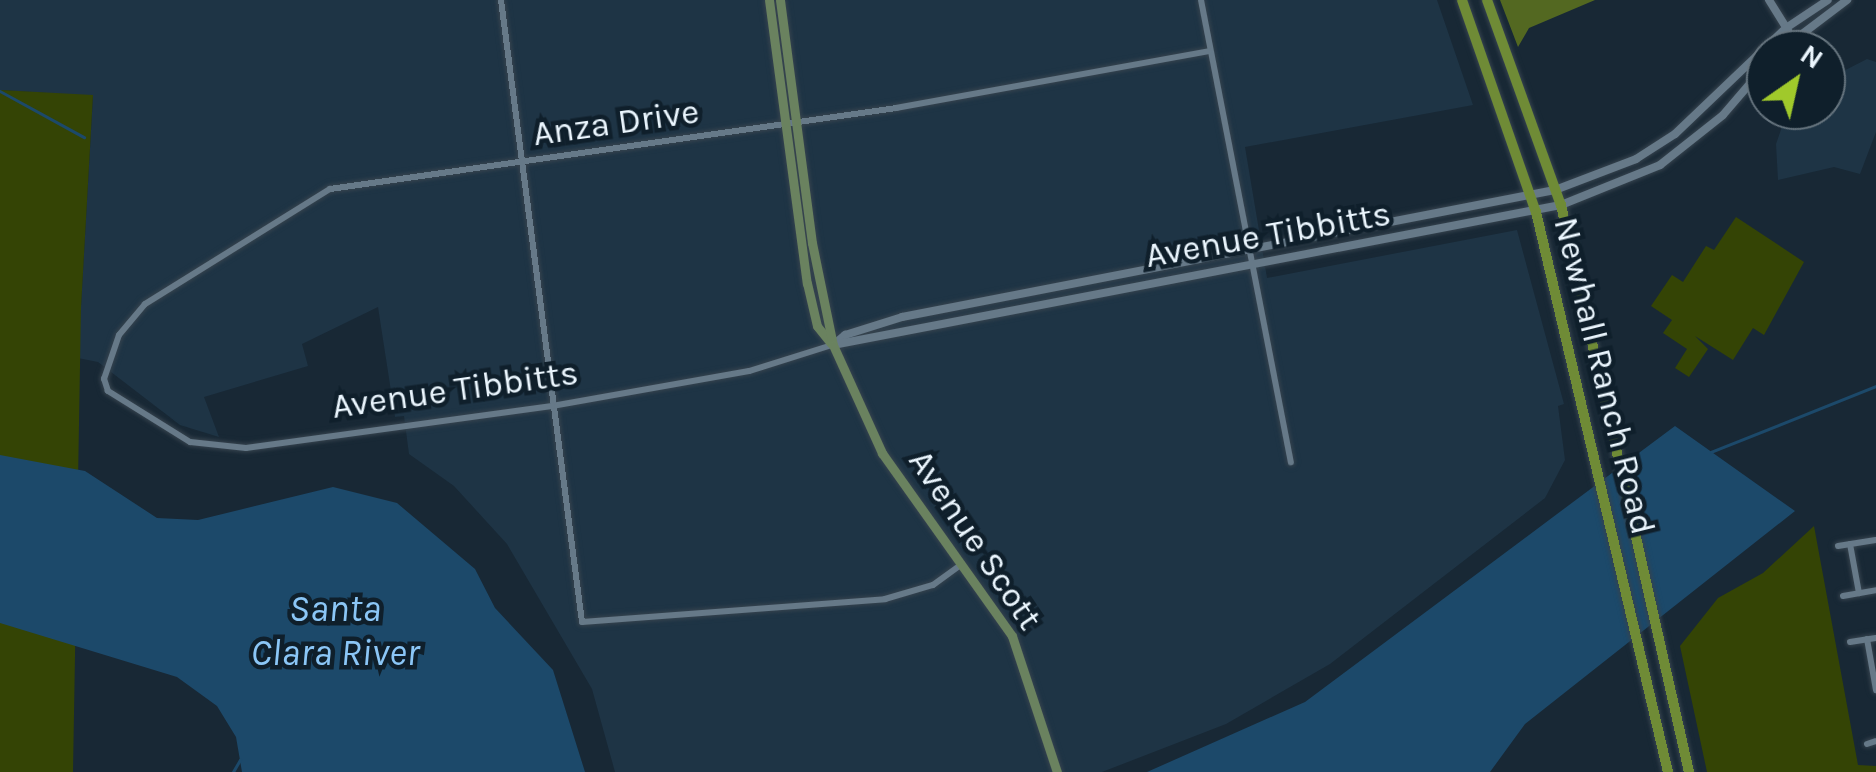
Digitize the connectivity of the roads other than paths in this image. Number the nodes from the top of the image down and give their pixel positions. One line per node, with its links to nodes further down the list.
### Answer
1 (502, 0): 16 (street)
2 (769, 0): 15 (main road, Avenue Scott)
3 (780, 0): 14 (main road, Avenue Scott)
4 (1201, 0): 12 (street)
5 (1462, 0): 18 (main road, Newhall Ranch Road)
6 (1488, 0): 17 (main road, Newhall Ranch Road)
7 (1769, 0): 10 (street)
8 (1828, 0): 10 (street, Avenue Tibbitts)
9 (1848, 0): 11 (street)
10 (1786, 28): 17 (street, Avenue Tibbitts)
11 (1805, 30)
12 (1209, 51): 14 (street, Anza Drive); 21 (street)
13 (1746, 88): 19 (street, Avenue Tibbitts)
14 (797, 124): 15 (street, Anza Drive); 23 (main road, Avenue Scott)
15 (785, 126): 16 (street, Anza Drive); 23 (main road, Avenue Scott)
16 (522, 161): 24 (street, Anza Drive); 25 (street)
17 (1556, 190): 18 (street, Avenue Tibbitts); 19 (main road, Newhall Ranch Road)
18 (1532, 198): 20 (main road, Newhall Ranch Road); 21 (street, Avenue Tibbitts)
19 (1561, 205): 20 (street, Avenue Tibbitts); 39 (main road, Newhall Ranch Road)
20 (1536, 212): 22 (street, Avenue Tibbitts); 38 (main road, Newhall Ranch Road)
21 (1250, 252): 22 (street); 23 (street, Avenue Tibbitts)
22 (1252, 264): 23 (street, Avenue Tibbitts); 26 (street)
23 (833, 345): 25 (street, Avenue Tibbitts); 30 (main road, Avenue Scott)
24 (104, 380): 25 (street, Avenue Tibbitts)
25 (552, 406): 30 (street)
26 (1291, 462)
27 (1876, 540): 28 (street)
28 (1850, 544): 29 (street); 32 (street)
29 (1838, 546)
30 (963, 563): 37 (main road, Avenue Scott)
31 (1876, 590): 32 (street)
32 (1859, 593): 33 (street)
33 (1843, 596)
34 (1871, 638): 35 (street); 36 (street)
35 (1850, 642)
36 (1876, 690)
37 (1057, 772)
38 (1668, 772)
39 (1690, 772)

